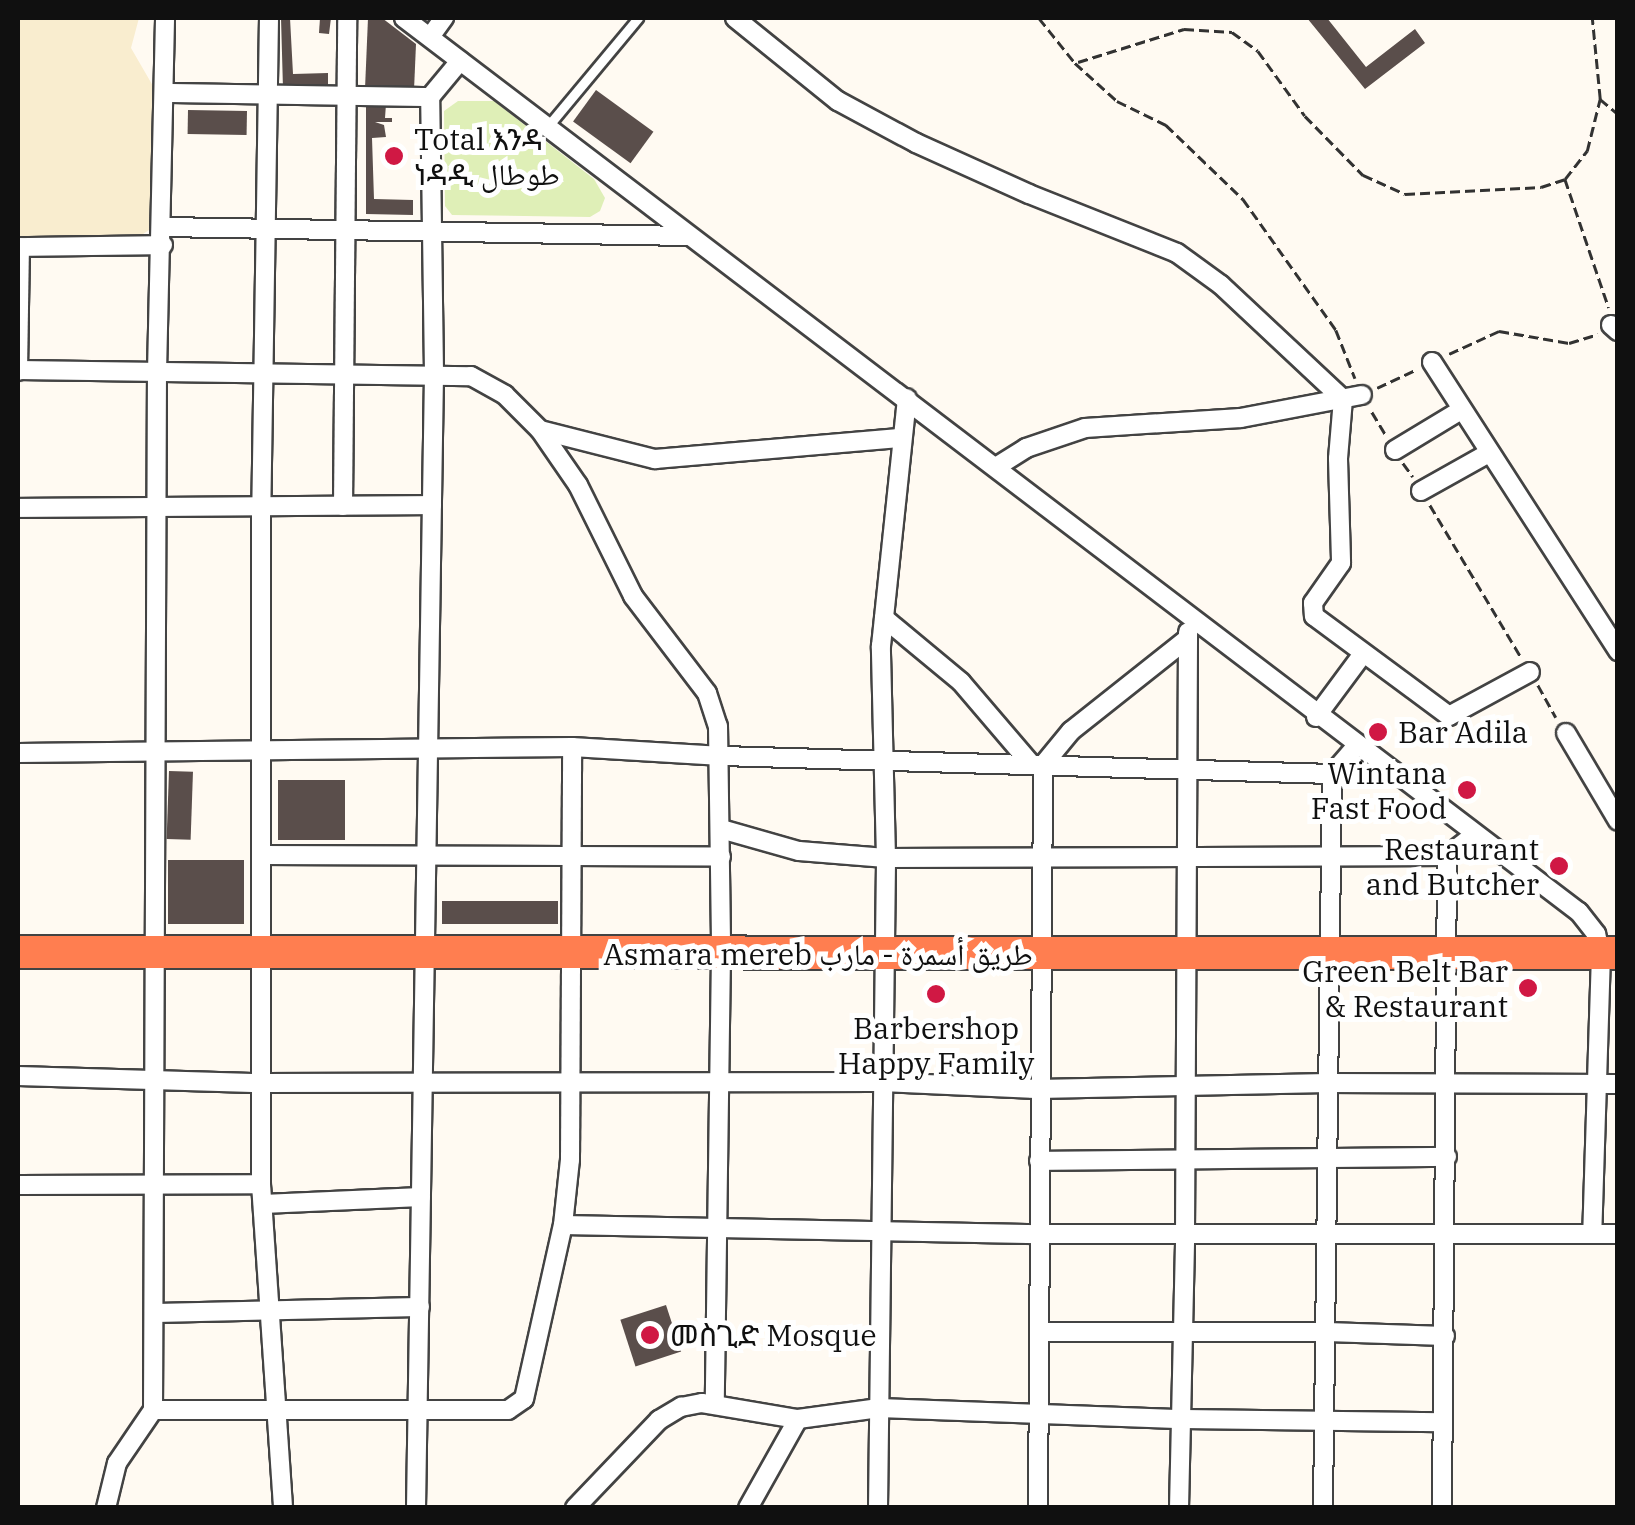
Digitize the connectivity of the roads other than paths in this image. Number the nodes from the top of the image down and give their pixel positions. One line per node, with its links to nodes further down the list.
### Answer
1 (166, 18): 10 (street)
2 (269, 18): 11 (street)
3 (347, 18): 12 (street)
4 (404, 18): 8 (street)
5 (444, 18): 8 (street)
6 (638, 18): 14 (lane)
7 (735, 18): 28 (street)
8 (430, 37): 9 (street)
9 (460, 61): 13 (street); 14 (street)
10 (164, 93): 11 (street); 18 (street)
11 (265, 95): 12 (street); 15 (street)
12 (347, 96): 13 (street); 17 (street)
13 (430, 96): 16 (street)
14 (546, 128): 19 (street)
15 (264, 228): 17 (street); 18 (street); 23 (street)
16 (434, 228): 17 (street); 19 (street); 24 (street)
17 (347, 230): 25 (street)
18 (163, 236): 21 (street); 22 (street)
19 (687, 236): 27 (street)
20 (1432, 362): 29 (street)
21 (18, 371): 22 (street)
22 (157, 372): 23 (street); 37 (street)
23 (262, 372): 25 (street); 38 (street)
24 (434, 372): 25 (street); 30 (street); 36 (street)
25 (345, 375): 39 (street)
26 (1362, 395): 28 (street)
27 (907, 398): 31 (street); 34 (street)
28 (1343, 399): 34 (street); 45 (street)
29 (1461, 410): 32 (street); 33 (street)
30 (540, 430): 31 (street); 55 (street)
31 (902, 438): 42 (street)
32 (1395, 450)
33 (1488, 453): 35 (street); 44 (street)
34 (996, 466): 41 (street)
35 (1422, 491)
36 (432, 504): 39 (street); 51 (street)
37 (156, 506): 38 (street); 40 (street); 53 (street)
38 (260, 506): 39 (street); 54 (street)
39 (343, 506)
40 (18, 508)
41 (1190, 617): 43 (street); 47 (street)
42 (884, 618): 56 (street); 57 (street)
43 (1187, 639): 57 (street); 58 (street)
44 (1618, 651)
45 (1362, 655): 46 (street); 47 (street)
46 (1530, 672)
47 (1316, 716): 49 (street)
48 (1566, 734): 60 (street)
49 (1356, 746): 59 (street); 62 (street)
50 (572, 747): 51 (street); 55 (street); 65 (street)
51 (426, 750): 54 (street); 68 (street)
52 (18, 752): 53 (street)
53 (156, 752): 54 (street); 73 (street)
54 (261, 753): 63 (street)
55 (722, 756): 56 (street); 61 (street)
56 (886, 761): 57 (street); 70 (street)
57 (1037, 764): 58 (street); 64 (street)
58 (1186, 768): 59 (street); 66 (street)
59 (1332, 774): 71 (street)
60 (1618, 820)
61 (721, 829): 69 (street); 70 (street)
62 (1474, 835): 67 (street); 82 (street)
63 (261, 855): 68 (street); 76 (street)
64 (1042, 855): 66 (street); 70 (street); 80 (street)
65 (572, 856): 68 (street); 69 (street); 78 (street)
66 (1185, 856): 71 (street); 81 (street)
67 (1447, 856): 71 (street); 75 (street)
68 (425, 857): 77 (street)
69 (721, 858): 79 (street)
70 (886, 858): 74 (street)
71 (1329, 858): 83 (street)
72 (18, 952): 73 (highway, Asmara mereb طريق أسمرة - مارب)
73 (156, 953): 76 (highway, Asmara mereb طريق أسمرة - مارب); 85 (street)
74 (884, 953): 79 (highway, Asmara mereb طريق أسمرة - مارب); 80 (highway, Asmara mereb طريق أسمرة - مارب); 89 (street)
75 (1447, 953): 82 (highway, Asmara mereb طريق أسمرة - مارب); 83 (highway, Asmara mereb طريق أسمرة - مارب); 91 (street)
76 (261, 954): 77 (highway, Asmara mereb طريق أسمرة - مارب); 92 (street)
77 (426, 954): 78 (highway, Asmara mereb طريق أسمرة - مارب); 86 (street)
78 (574, 954): 79 (highway, Asmara mereb طريق أسمرة - مارب); 87 (street)
79 (721, 954): 88 (street)
80 (1041, 954): 81 (highway, Asmara mereb طريق أسمرة - مارب); 96 (street)
81 (1184, 954): 83 (highway, Asmara mereb طريق أسمرة - مارب); 95 (street)
82 (1610, 954): 93 (street)
83 (1329, 955): 90 (street)
84 (18, 1076): 85 (street)
85 (154, 1081): 92 (street); 101 (street)
86 (423, 1082): 87 (street); 92 (street); 104 (street)
87 (570, 1082): 88 (street); 106 (street)
88 (720, 1082): 89 (street); 107 (street)
89 (882, 1082): 96 (street); 108 (street)
90 (1328, 1082): 91 (street); 95 (street); 98 (street)
91 (1447, 1083): 93 (street); 97 (street)
92 (261, 1084): 102 (street)
93 (1596, 1084): 94 (street); 113 (street)
94 (1618, 1084)
95 (1186, 1086): 96 (street); 100 (street)
96 (1038, 1088): 99 (street)
97 (1447, 1158): 98 (street); 109 (street)
98 (1328, 1160): 100 (street); 112 (street)
99 (1039, 1161): 100 (street); 110 (street)
100 (1186, 1162): 111 (street)
101 (154, 1182): 102 (street); 103 (street); 117 (street)
102 (261, 1184): 105 (street)
103 (18, 1185)
104 (421, 1196): 105 (street); 115 (street)
105 (262, 1204): 116 (street)
106 (563, 1225): 107 (street); 126 (street)
107 (719, 1226): 108 (street); 122 (street)
108 (881, 1231): 110 (street); 123 (street)
109 (1447, 1233): 112 (street); 113 (street); 121 (street)
110 (1040, 1234): 111 (street); 119 (street)
111 (1185, 1234): 112 (street); 118 (street)
112 (1328, 1234): 120 (street)
113 (1592, 1234): 114 (street)
114 (1618, 1234)
115 (420, 1307): 116 (street); 126 (street)
116 (270, 1309): 117 (street); 125 (street)
117 (154, 1313): 124 (street)
118 (1184, 1330): 119 (street); 120 (street); 129 (street)
119 (1039, 1332): 127 (street)
120 (1327, 1332): 121 (street); 130 (street)
121 (1445, 1336): 131 (street)
122 (715, 1404): 128 (street); 135 (street)
123 (879, 1408): 127 (street); 128 (street); 137 (street)
124 (153, 1410): 125 (street); 132 (street)
125 (278, 1410): 126 (street); 133 (street)
126 (418, 1410): 134 (street)
127 (1038, 1413): 129 (street); 138 (street)
128 (798, 1419): 136 (street)
129 (1184, 1419): 130 (street); 139 (street)
130 (1325, 1419): 131 (street); 140 (street)
131 (1443, 1422): 141 (street)
132 (106, 1508)
133 (282, 1508)
134 (416, 1508)
135 (575, 1508)
136 (748, 1508)
137 (878, 1508)
138 (1038, 1508)
139 (1179, 1508)
140 (1323, 1508)
141 (1442, 1508)

